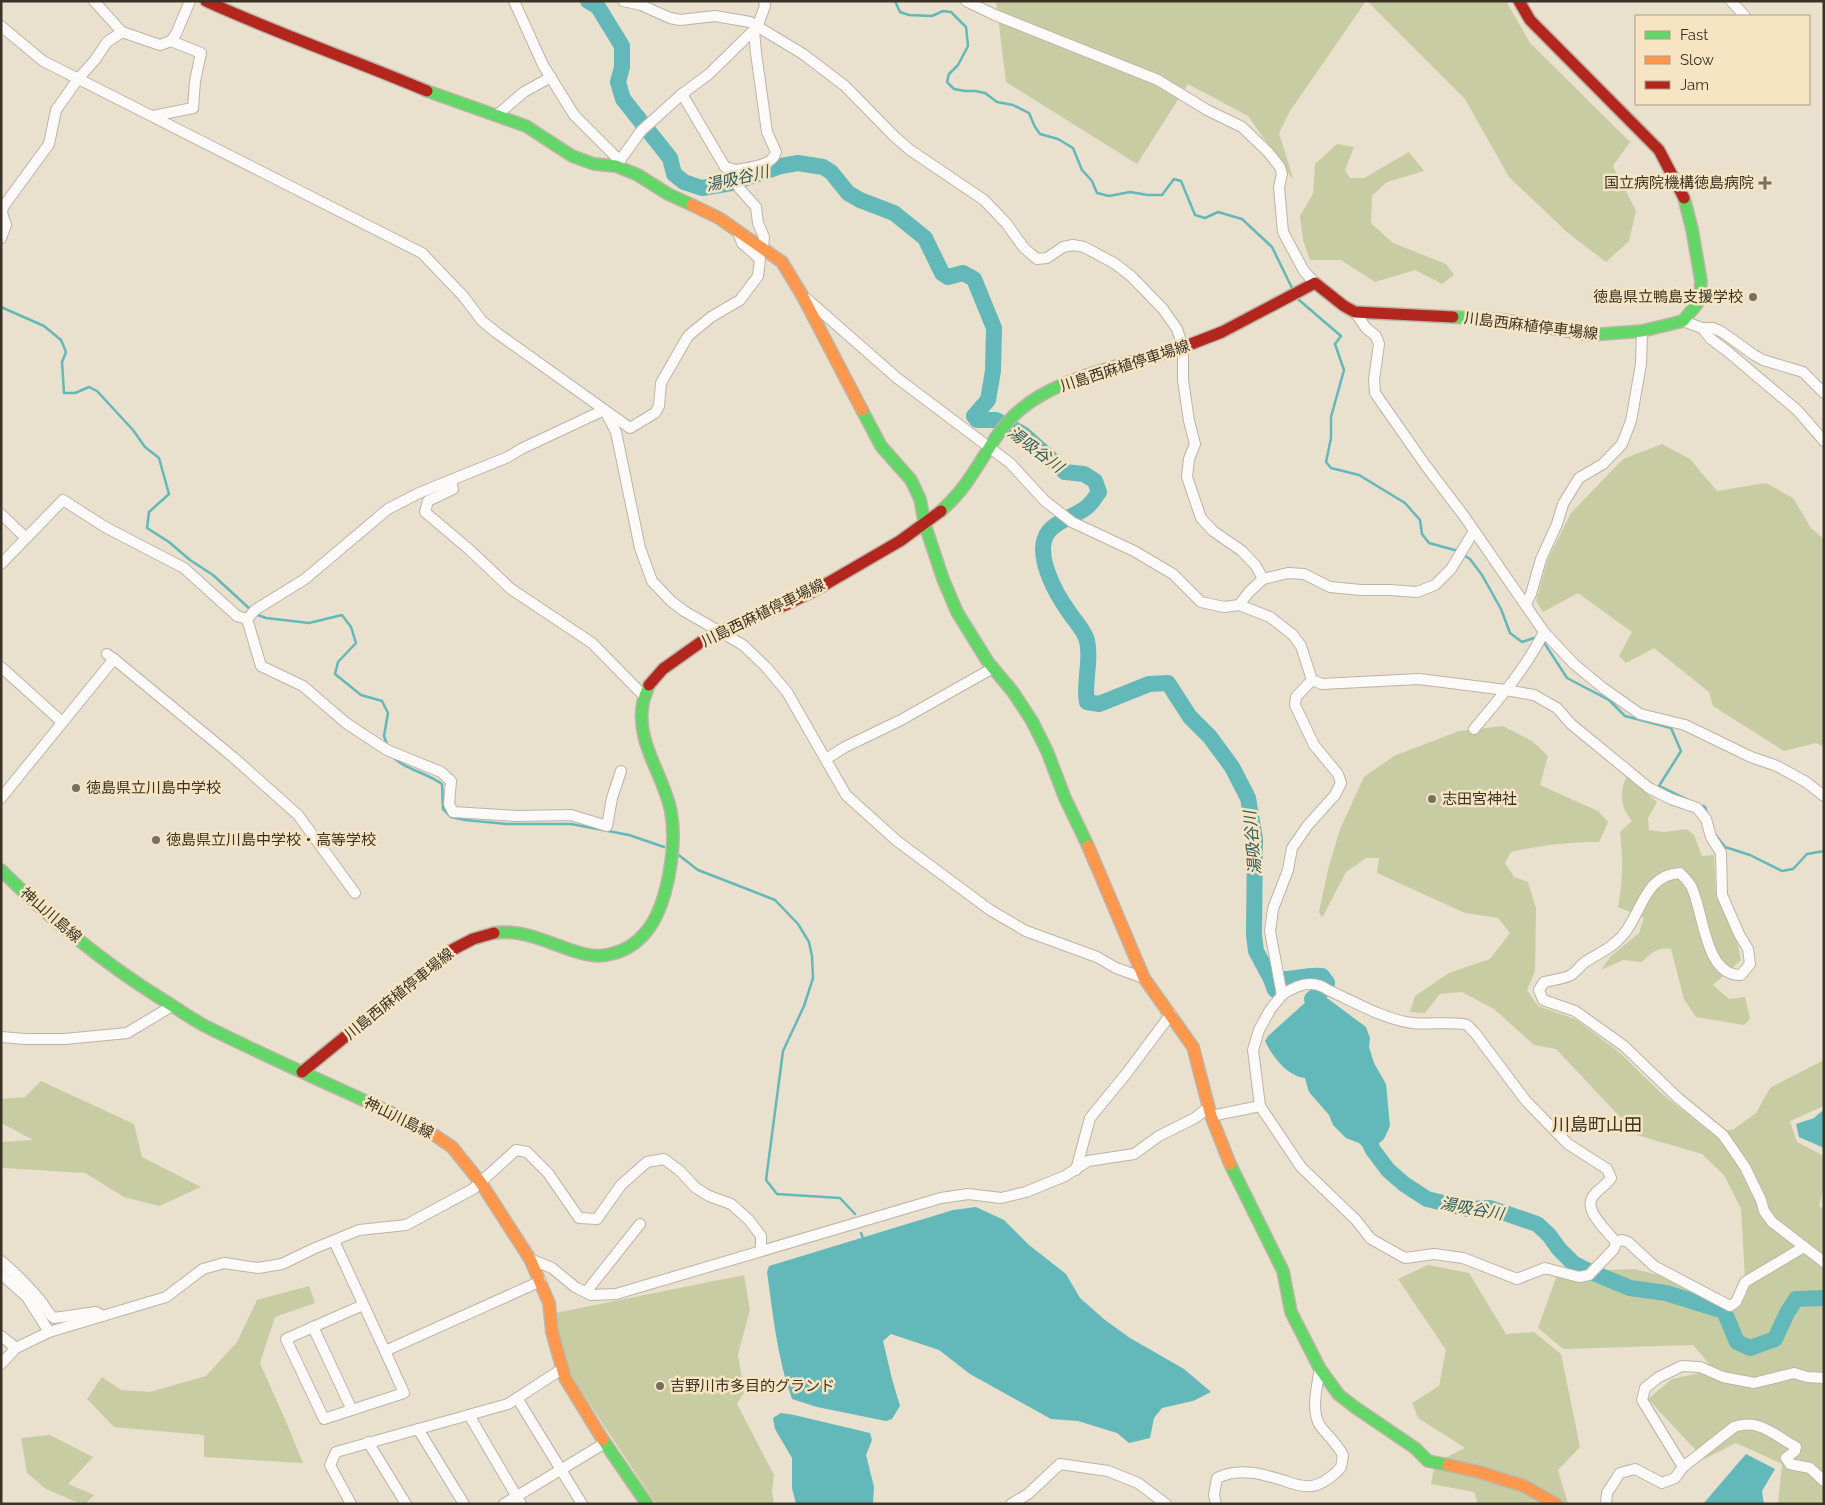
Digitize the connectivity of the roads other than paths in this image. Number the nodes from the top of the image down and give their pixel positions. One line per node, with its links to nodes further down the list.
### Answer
1 (94, 1): 13 (street)
2 (190, 1): 14 (street)
3 (206, 1): 18 (main road)
4 (514, 1): 15 (street)
5 (623, 1): 12 (street)
6 (764, 1): 12 (street)
7 (966, 1): 25 (street)
8 (1518, 1): 28 (main road)
9 (1730, 1): 10 (street)
10 (1744, 15)
11 (1, 26): 16 (street)
12 (756, 28): 17 (street); 21 (street); 31 (street)
13 (122, 32): 14 (street); 16 (street)
14 (171, 41): 19 (street)
15 (551, 77): 18 (street); 20 (street)
16 (78, 79): 19 (street); 23 (street)
17 (682, 94): 20 (street); 21 (street)
18 (496, 115): 20 (main road)
19 (153, 116): 33 (street)
20 (618, 164): 22 (main road)
21 (737, 173): 24 (street)
22 (738, 232): 24 (main road); 33 (street)
23 (1, 238)
24 (763, 248): 26 (main road)
25 (1315, 282): 27 (main road, 川島西麻植停車場線); 31 (main road, 川島西麻植停車場線)
26 (802, 295): 35 (street); 38 (main road)
27 (1356, 312): 30 (main road, 川島西麻植停車場線); 39 (street)
28 (1684, 321): 29 (street); 30 (main road, 川島西麻植停車場線)
29 (1702, 328): 32 (street); 34 (street)
30 (1642, 331): 43 (street)
31 (1184, 347): 35 (main road, 川島西麻植停車場線); 42 (street)
32 (1824, 393)
33 (604, 410): 36 (street); 46 (street)
34 (1824, 441)
35 (988, 446): 38 (main road, 川島西麻植停車場線); 44 (street)
36 (451, 480): 45 (street); 52 (street)
37 (1, 514): 40 (street)
38 (925, 525): 46 (main road, 川島西麻植停車場線); 49 (main road)
39 (1474, 531): 42 (street); 43 (street)
40 (26, 538): 41 (street); 45 (street)
41 (1, 564)
42 (1263, 579): 44 (street)
43 (1526, 604): 47 (street)
44 (1239, 605): 50 (street)
45 (251, 615): 56 (street)
46 (721, 632): 52 (main road, 川島西麻植停車場線); 55 (street)
47 (1544, 632): 51 (street); 57 (street)
48 (1, 667): 53 (street)
49 (993, 668): 55 (street); 61 (main road)
50 (1312, 680): 51 (street); 62 (street)
51 (1506, 690): 54 (street); 74 (street)
52 (644, 696): 66 (main road, 川島西麻植停車場線)
53 (62, 722): 58 (street); 60 (street)
54 (1474, 729)
55 (826, 759): 61 (street)
56 (621, 771)
57 (1824, 796)
58 (1, 798)
59 (1, 870): 63 (main road, 神山川島線)
60 (355, 893)
61 (1144, 978): 64 (main road)
62 (1282, 995): 67 (street); 73 (street)
63 (172, 1006): 65 (street); 66 (main road, 神山川島線)
64 (1171, 1014): 68 (main road); 69 (street)
65 (1, 1037)
66 (302, 1072): 70 (main road, 神山川島線)
67 (1260, 1106): 68 (street); 73 (street)
68 (1210, 1112): 69 (street); 91 (main road)
69 (1076, 1170): 75 (street)
70 (481, 1183): 72 (street); 75 (street); 76 (main road, 神山川島線)
71 (640, 1224): 81 (street)
72 (334, 1241): 82 (street); 83 (street)
73 (1616, 1242): 74 (street)
74 (1804, 1247): 78 (street)
75 (761, 1250): 81 (street)
76 (530, 1259): 80 (main road, 神山川島線); 81 (street)
77 (1, 1261): 83 (street)
78 (1824, 1262)
79 (1, 1274): 85 (street)
80 (541, 1281): 88 (street); 90 (main road, 神山川島線)
81 (586, 1292)
82 (364, 1305): 84 (street); 88 (street)
83 (103, 1316): 85 (street)
84 (313, 1327): 94 (street); 94 (street)
85 (49, 1332): 87 (street)
86 (1, 1336): 87 (street)
87 (16, 1348): 89 (street)
88 (385, 1351): 94 (street)
89 (1, 1364)
90 (562, 1369): 93 (street); 98 (main road, 神山川島線)
91 (1320, 1369): 111 (street); 112 (main road)
92 (1824, 1378): 99 (street)
93 (517, 1398): 95 (street); 100 (street)
94 (352, 1410)
95 (469, 1415): 96 (street); 102 (street)
96 (418, 1429): 97 (street); 105 (street)
97 (368, 1442): 103 (street); 104 (street)
98 (605, 1443): 100 (street); 108 (main road, 神山川島線)
99 (1682, 1467): 101 (street); 113 (street)
100 (562, 1470): 102 (street); 107 (street)
101 (1824, 1481)
102 (518, 1500): 106 (street)
103 (351, 1504)
104 (406, 1504)
105 (464, 1504)
106 (504, 1504)
107 (582, 1504)
108 (647, 1504)
109 (1011, 1504): 110 (street)
110 (1166, 1504)
111 (1216, 1504)
112 (1556, 1504)
113 (1606, 1504)

